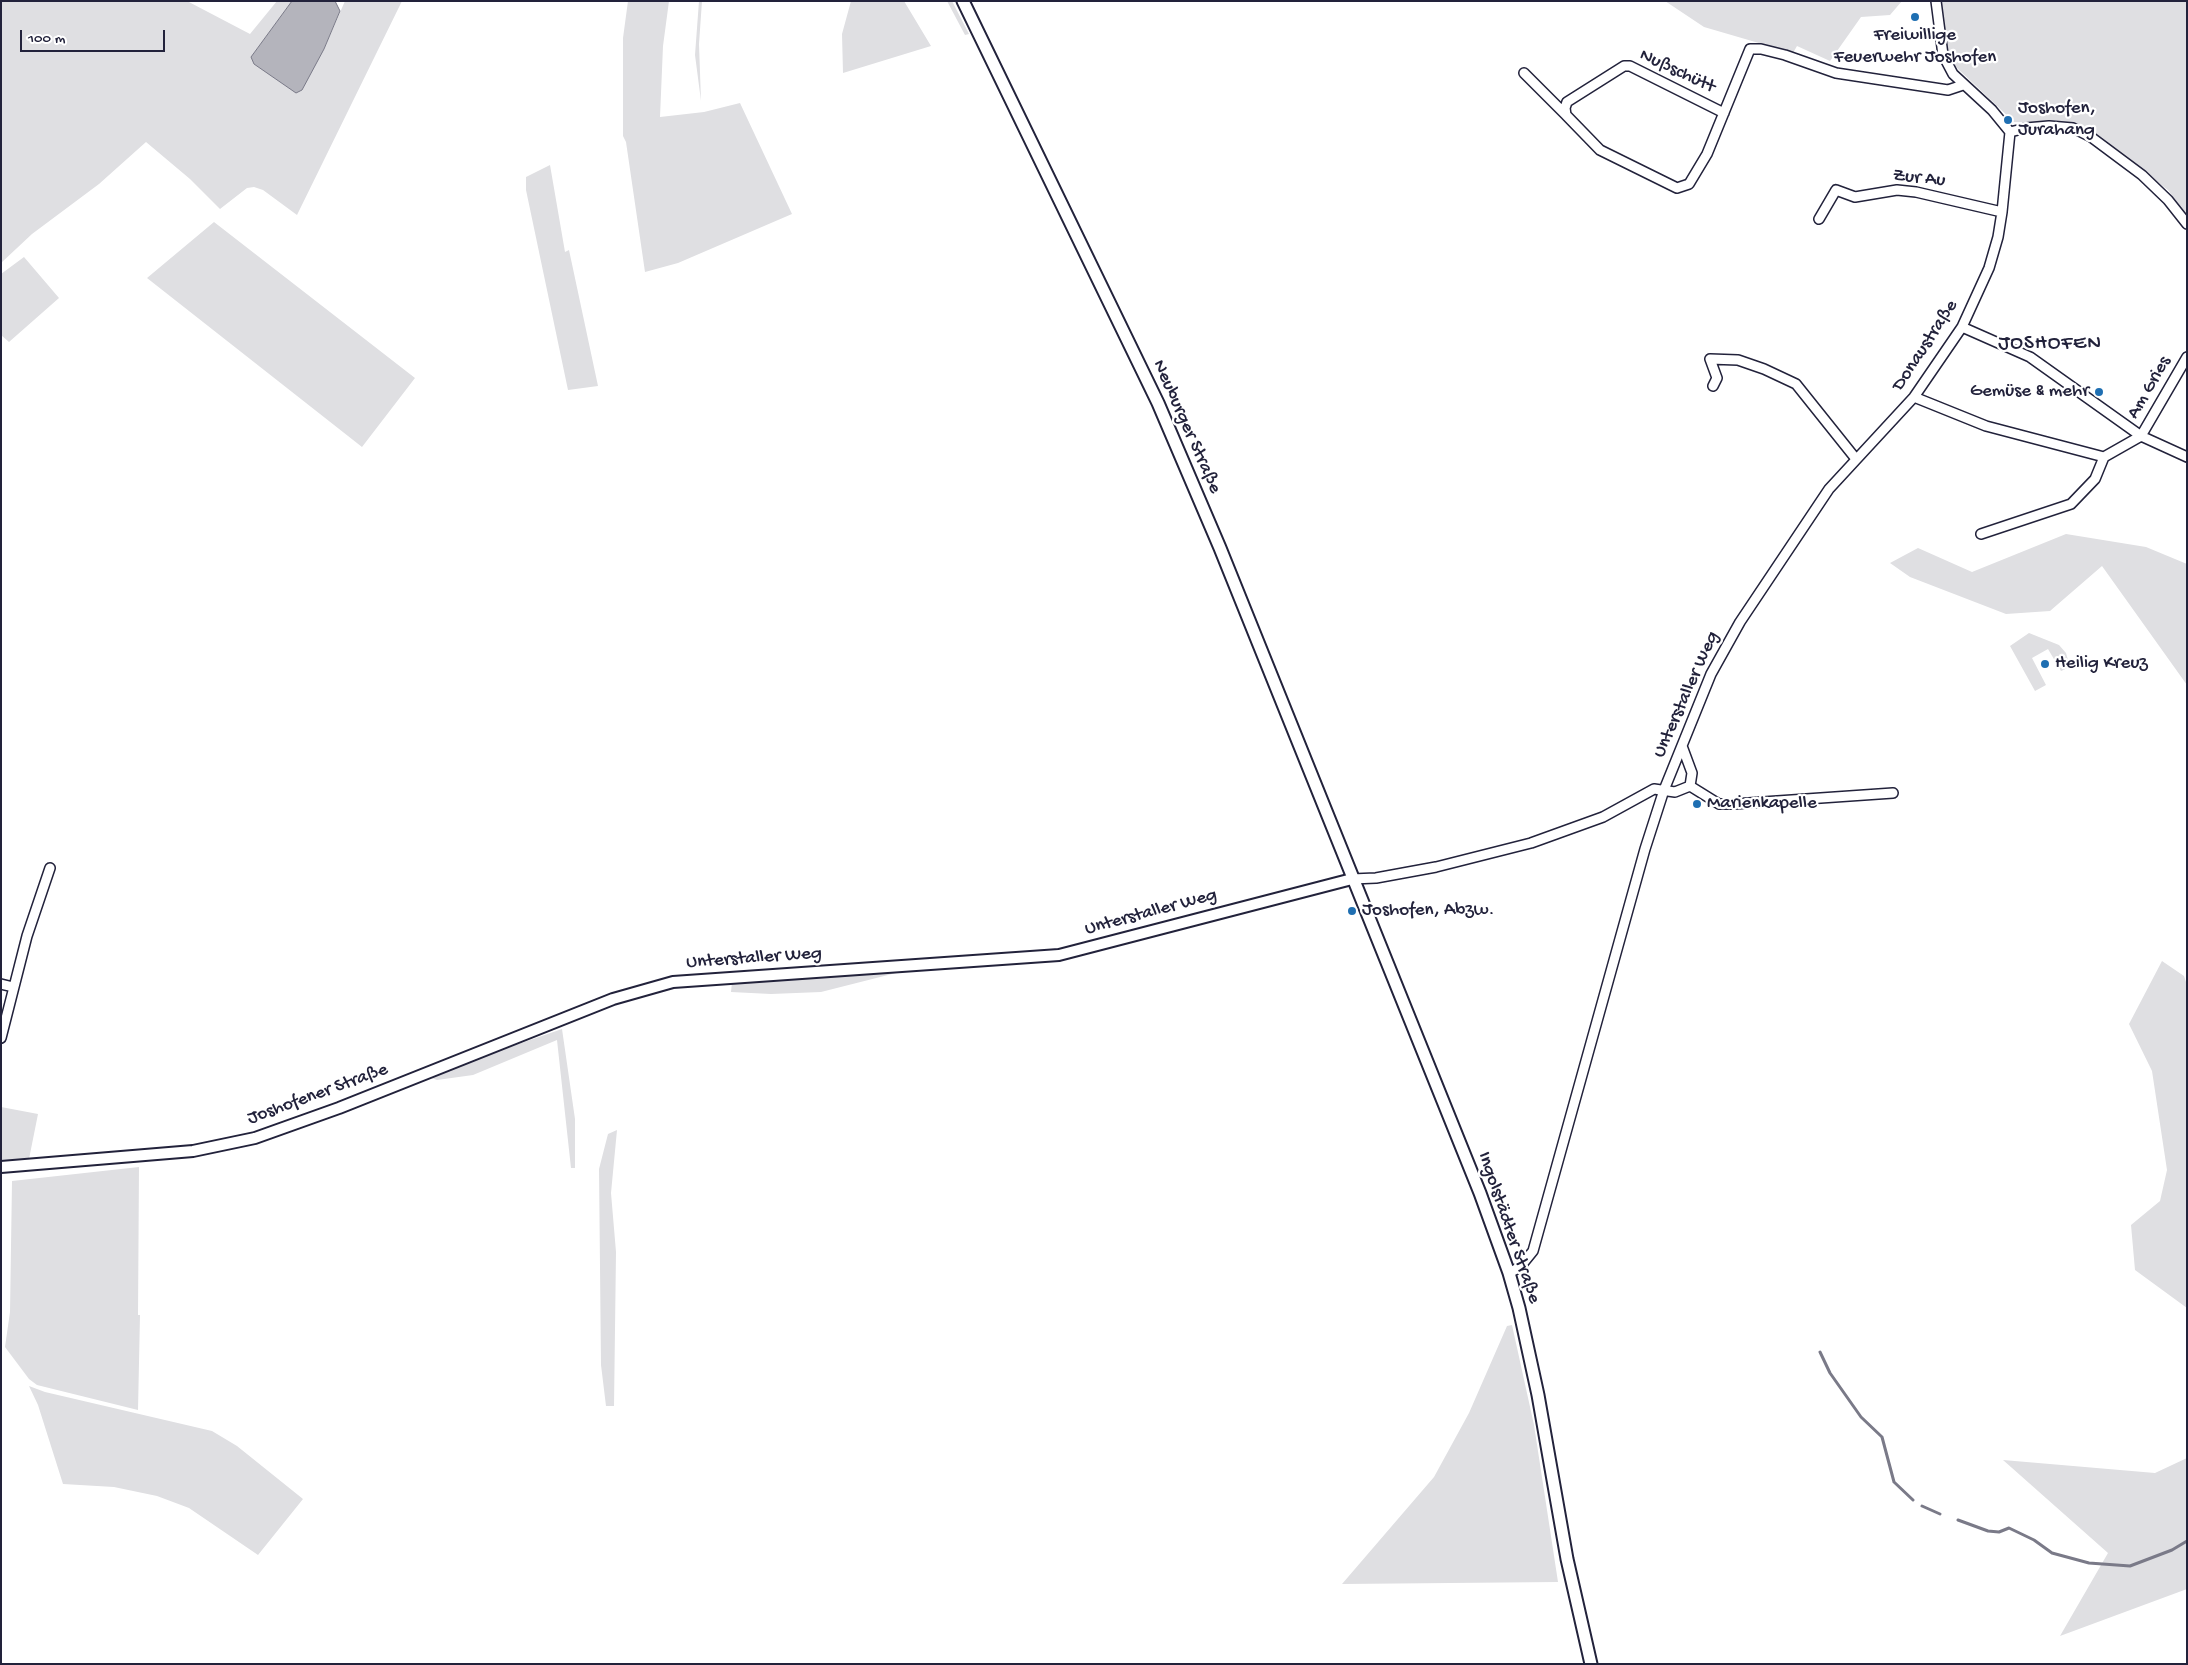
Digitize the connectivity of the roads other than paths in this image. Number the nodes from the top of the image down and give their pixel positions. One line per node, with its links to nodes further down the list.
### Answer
1 (963, 1): 26 (main road, Neuburger Straße)
2 (1936, 1): 4 (street)
3 (1524, 73): 6 (street)
4 (1960, 87): 5 (street, Nußschütt); 7 (street)
5 (1724, 113): 6 (street, Nußschütt); 6 (street, Nußschütt)
6 (1566, 115)
7 (2010, 132): 8 (street, Donaustraße); 10 (street)
8 (2002, 212): 9 (street, Zur Au); 11 (street, Donaustraße)
9 (1819, 219)
10 (2187, 224)
11 (1962, 326): 14 (street, Donaustraße); 15 (street, Am Gries)
12 (2187, 357): 15 (street, Am Gries)
13 (1713, 386): 18 (street)
14 (1914, 397): 16 (street); 18 (street, Donaustraße)
15 (2141, 436): 16 (street); 17 (street, Am Gries)
16 (2104, 457): 19 (street)
17 (2187, 457)
18 (1856, 459): 20 (street, Donaustraße)
19 (1981, 534)
20 (1794, 541): 21 (street, Unterstaller Weg)
21 (1682, 746): 22 (street); 23 (street, Unterstaller Weg)
22 (1690, 786): 23 (street, Unterstaller Weg); 24 (street)
23 (1664, 790): 26 (street, Unterstaller Weg); 32 (street)
24 (1893, 793)
25 (50, 868): 28 (street)
26 (1352, 879): 29 (street, Unterstaller Weg); 32 (main road, Ingolstädter Straße)
27 (1, 984): 28 (street)
28 (12, 987): 30 (street)
29 (631, 994): 31 (street, Joshofener Straße)
30 (1, 1038)
31 (1, 1167)
32 (1509, 1273): 33 (main road, Ingolstädter Straße)
33 (1591, 1664)

